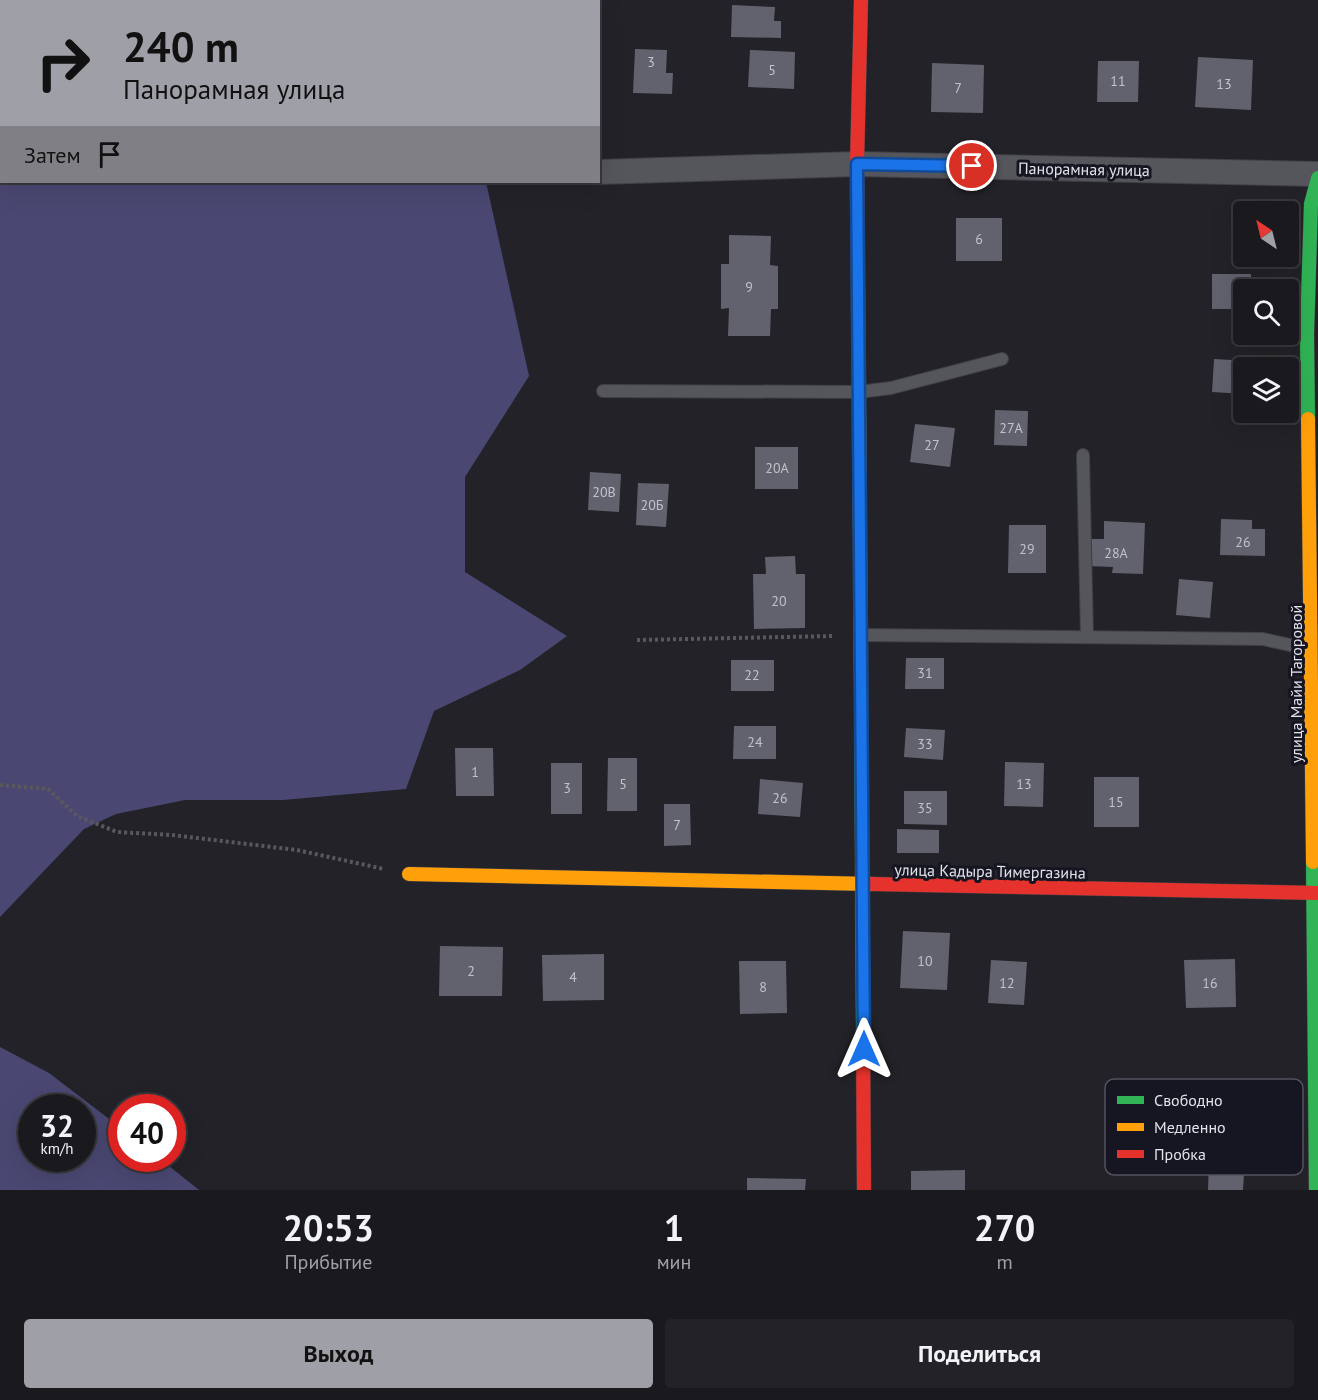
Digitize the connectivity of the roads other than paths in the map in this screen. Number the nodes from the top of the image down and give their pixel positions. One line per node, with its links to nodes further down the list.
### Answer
1 (861, 0): 2 (street)
2 (857, 164): 3 (street, Панорамная улица); 4 (street, Панорамная улица); 8 (street)
3 (600, 172)
4 (1318, 174)
5 (1318, 178): 12 (street, улица Майи Тагоровой)
6 (1002, 360): 8 (lane)
7 (603, 391): 8 (lane)
8 (859, 392): 10 (street)
9 (1083, 455): 11 (lane)
10 (861, 635): 11 (lane); 14 (street)
11 (1087, 636): 12 (lane)
12 (1312, 650): 15 (street, улица Майи Тагоровой)
13 (409, 874): 14 (street, улица Кадыра Тимергазина)
14 (863, 885): 15 (street, улица Кадыра Тимергазина); 16 (street)
15 (1316, 893): 17 (street, улица Майи Тагоровой)
16 (864, 1190)
17 (1316, 1190)

